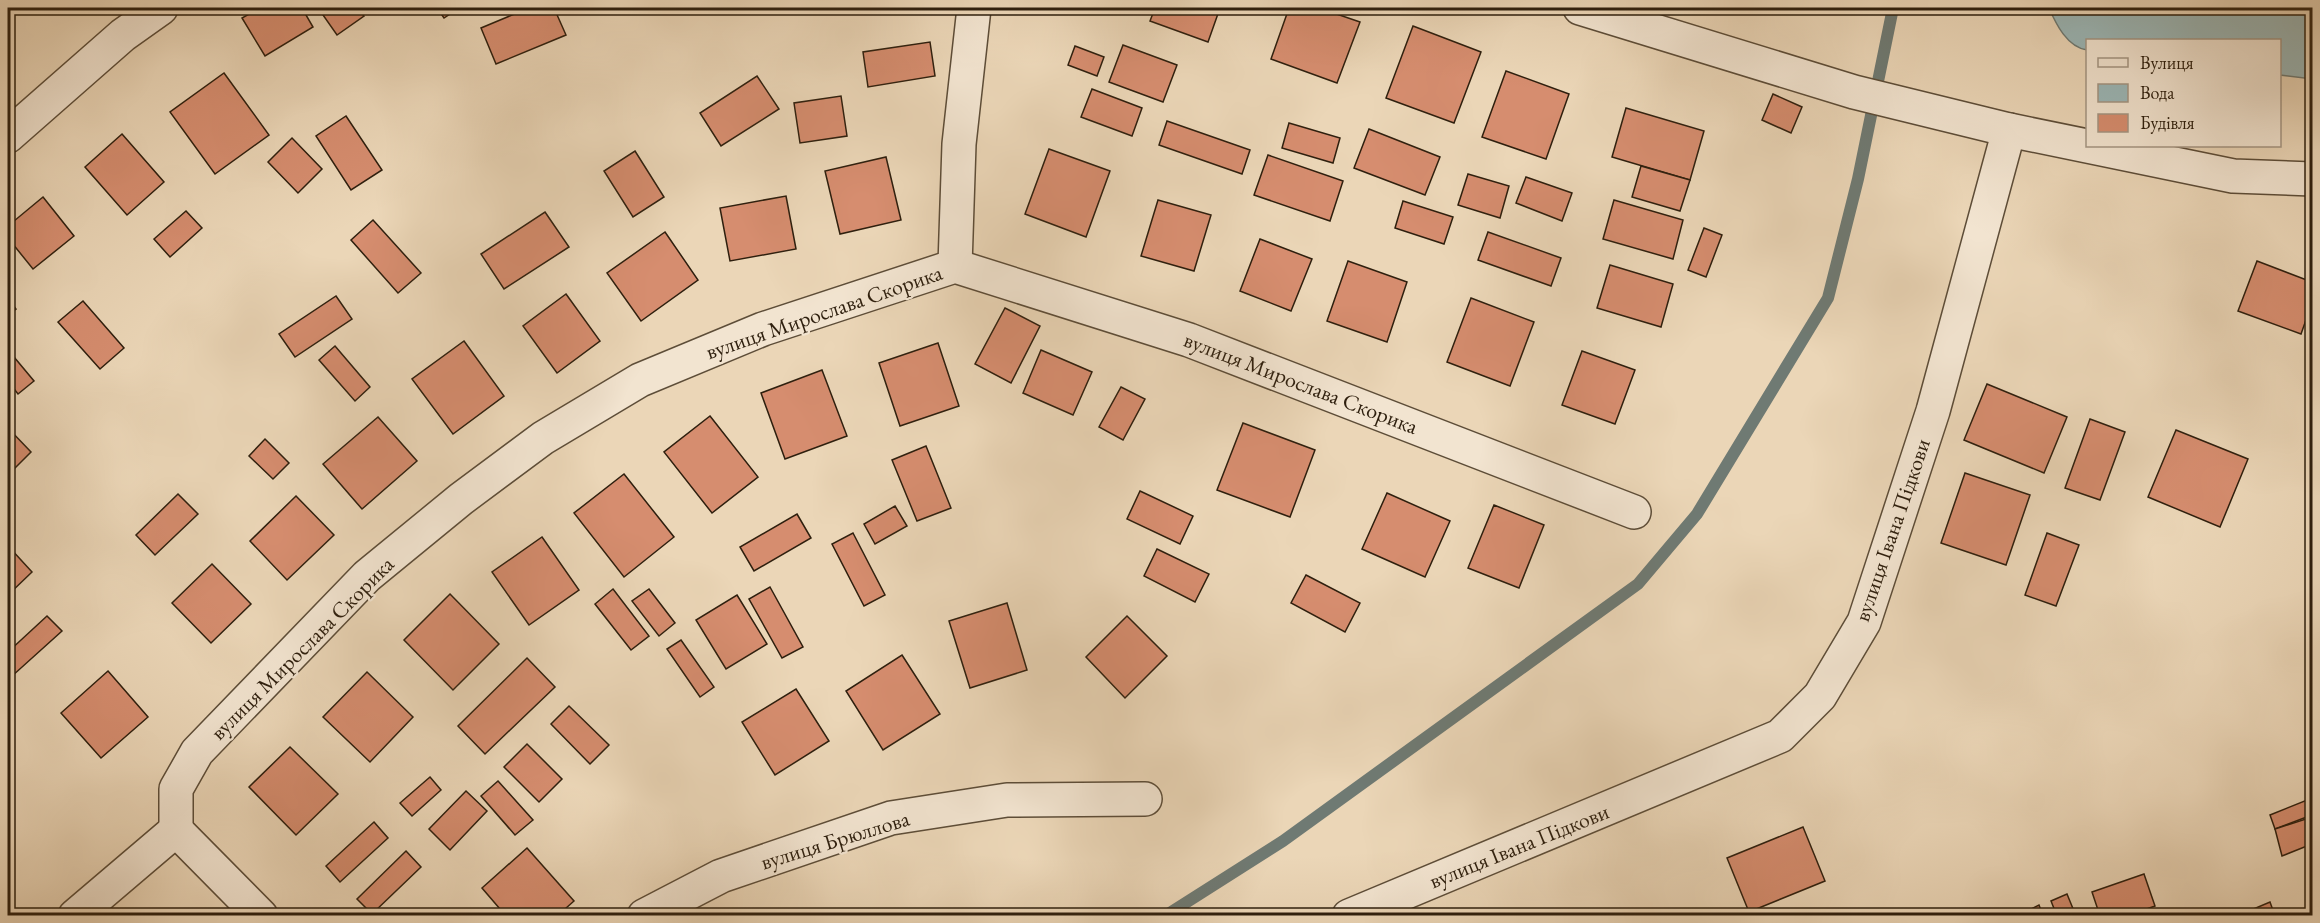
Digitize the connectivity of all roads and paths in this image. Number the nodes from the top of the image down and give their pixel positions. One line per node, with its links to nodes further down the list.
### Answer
1 (161, 8): 5 (street)
2 (974, 8): 9 (street)
3 (1580, 8): 4 (street)
4 (2009, 130): 6 (street); 16 (street, вулиця Івана Підкови)
5 (8, 136)
6 (2086, 146)
7 (2092, 147): 8 (street)
8 (2313, 179)
9 (955, 266): 10 (street, вулиця Мирослава Скорика); 12 (street, вулиця Мирослава Скорика)
10 (1634, 512)
11 (1145, 799): 15 (street, вулиця Брюллова)
12 (176, 830): 13 (street); 14 (street)
13 (75, 915)
14 (261, 915)
15 (644, 915)
16 (1349, 915)

